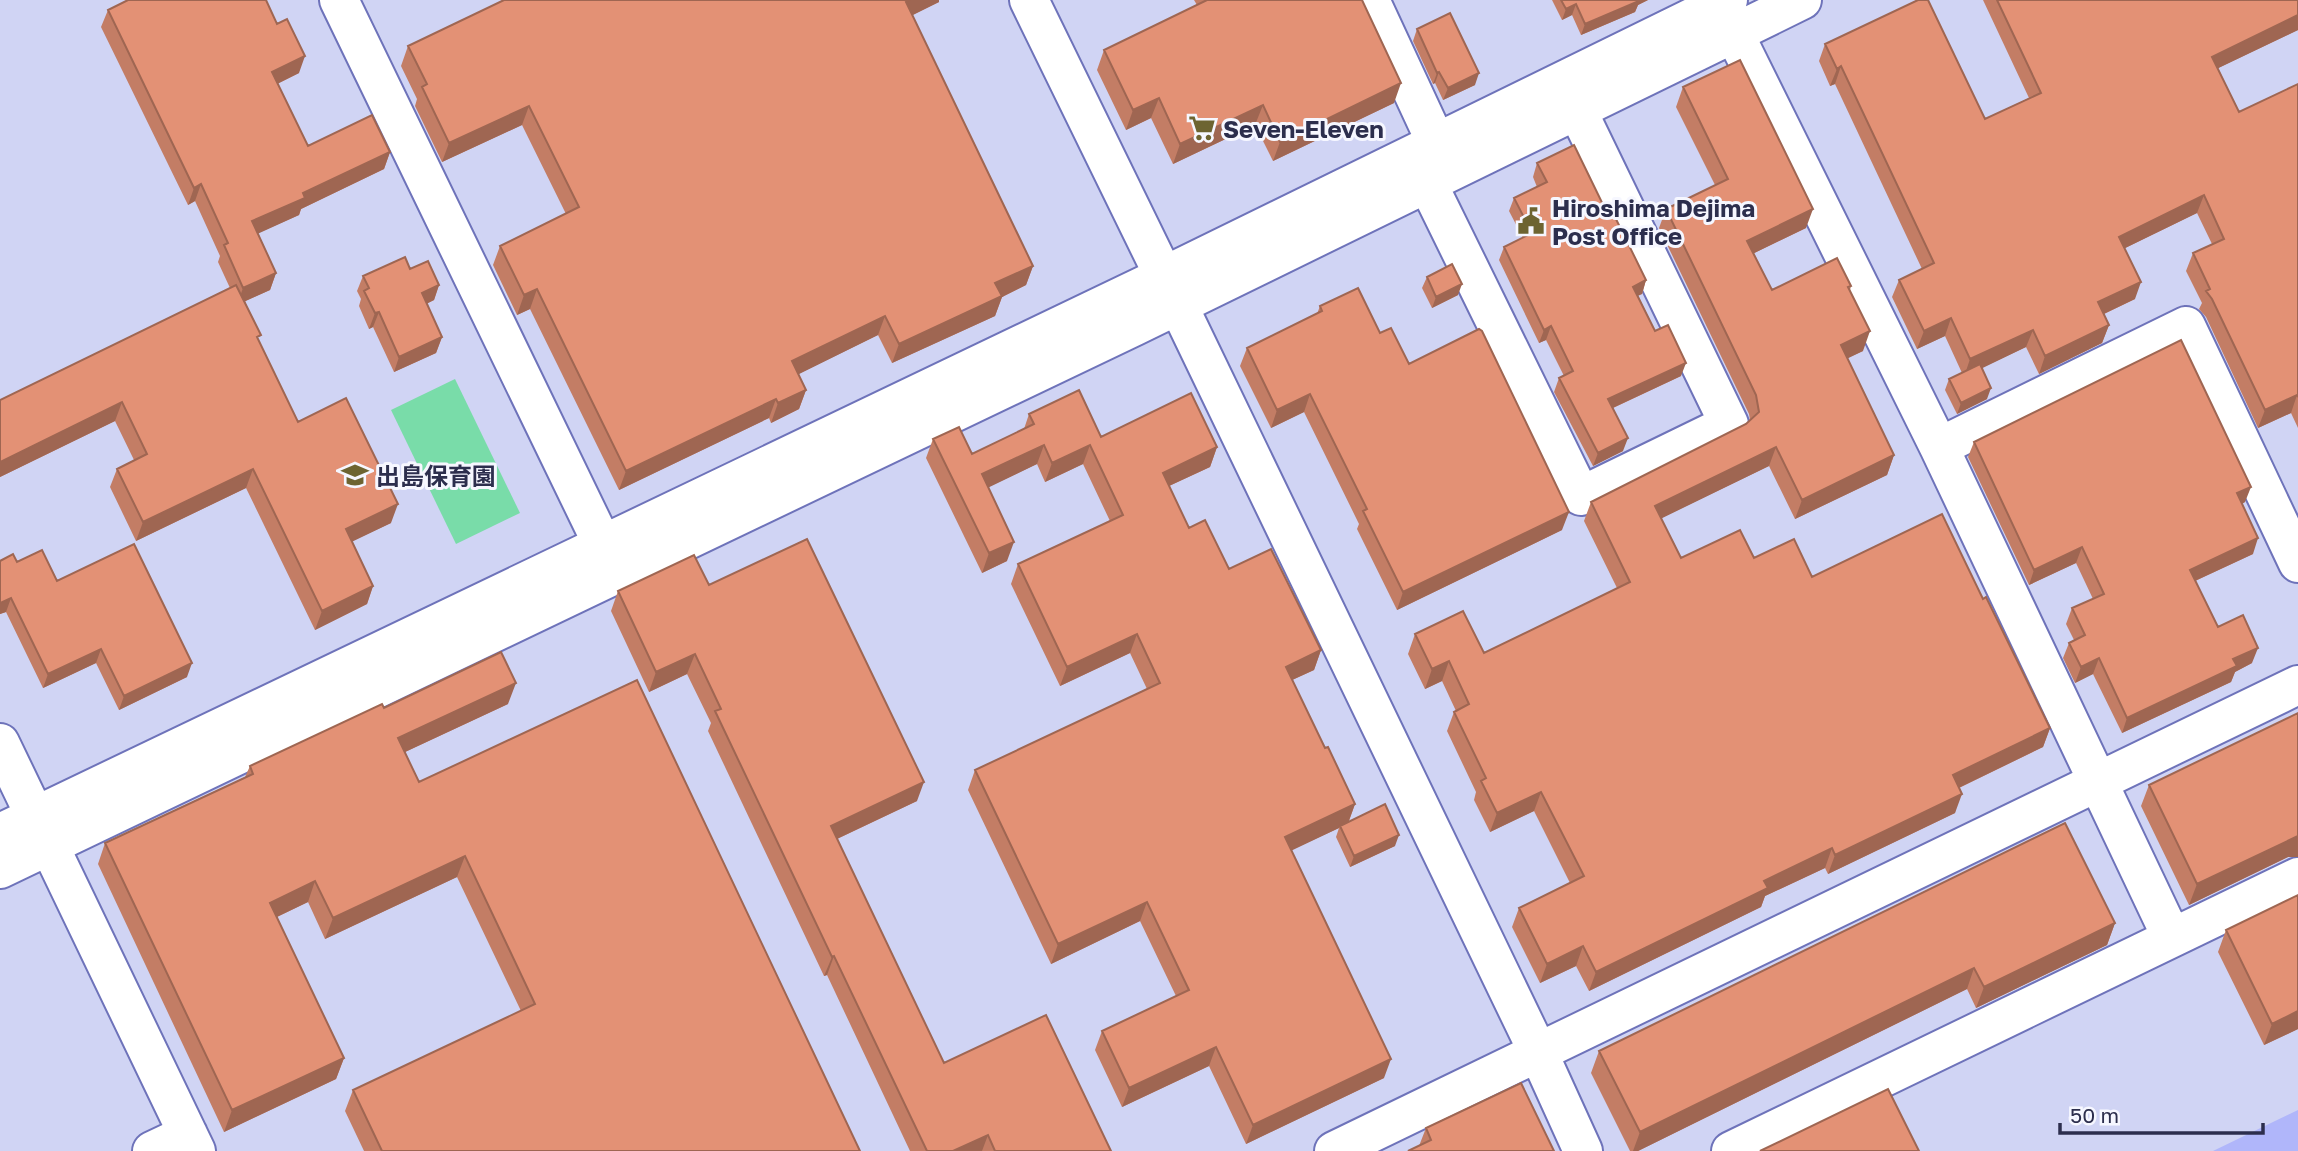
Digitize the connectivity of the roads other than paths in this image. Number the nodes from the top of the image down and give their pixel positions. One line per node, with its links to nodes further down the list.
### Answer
1 (339, 0): 10 (street)
2 (1029, 0): 8 (street)
3 (1370, 0): 7 (street)
4 (1802, 0): 5 (street)
5 (1725, 9): 6 (street); 9 (street)
6 (1570, 95): 7 (street); 7 (street)
7 (1431, 163): 8 (street)
8 (1171, 290): 10 (street); 20 (street)
9 (1939, 447): 11 (street); 14 (street)
10 (610, 560): 15 (street)
11 (2298, 563)
12 (2298, 685): 14 (street)
13 (0, 743): 15 (street)
14 (2098, 783): 19 (street); 20 (street)
15 (43, 831): 16 (street); 17 (street); 21 (street)
16 (0, 833)
17 (0, 869)
18 (2298, 877): 19 (street)
19 (2171, 936): 25 (street)
20 (1538, 1052): 23 (street); 24 (street)
21 (192, 1142): 22 (street)
22 (152, 1151)
23 (1335, 1151)
24 (1583, 1151)
25 (1731, 1151)

